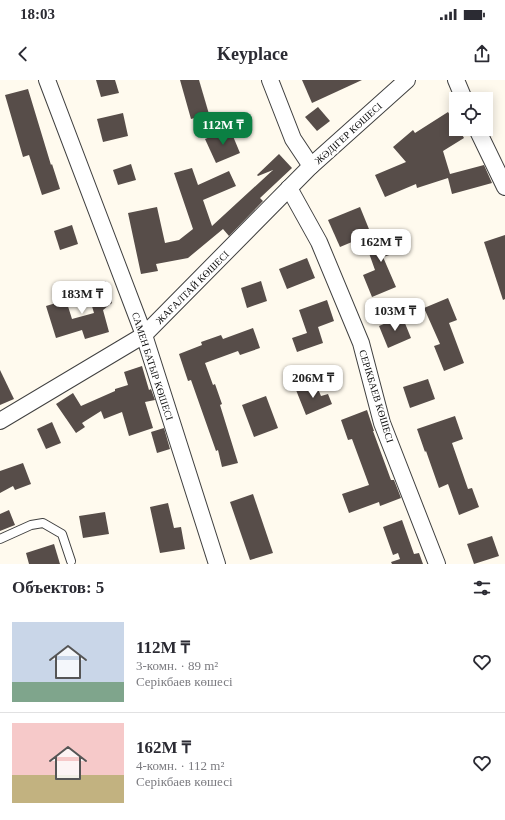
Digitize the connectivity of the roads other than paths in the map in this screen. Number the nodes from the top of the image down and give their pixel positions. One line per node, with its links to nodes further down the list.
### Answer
1 (47, 80): 10 (street, САМЕН БАТЫР КӨШЕСІ)
2 (270, 80): 7 (street)
3 (407, 80): 7 (street, ЖӘДІГЕР КӨШЕСІ)
4 (456, 80): 5 (street)
5 (461, 92)
6 (480, 136): 8 (street)
7 (311, 166): 9 (street, ЖӘДІГЕР КӨШЕСІ)
8 (505, 187)
9 (289, 188): 10 (street, ЖАҒАЛТАЙ КӨШЕСІ); 15 (street, СЕРІКБАЕВ КӨШЕСІ)
10 (144, 335): 11 (street, ЖАҒАЛТАЙ КӨШЕСІ); 14 (street, САМЕН БАТЫР КӨШЕСІ)
11 (0, 420)
12 (0, 539): 13 (lane)
13 (70, 561)
14 (217, 564)
15 (437, 564)

